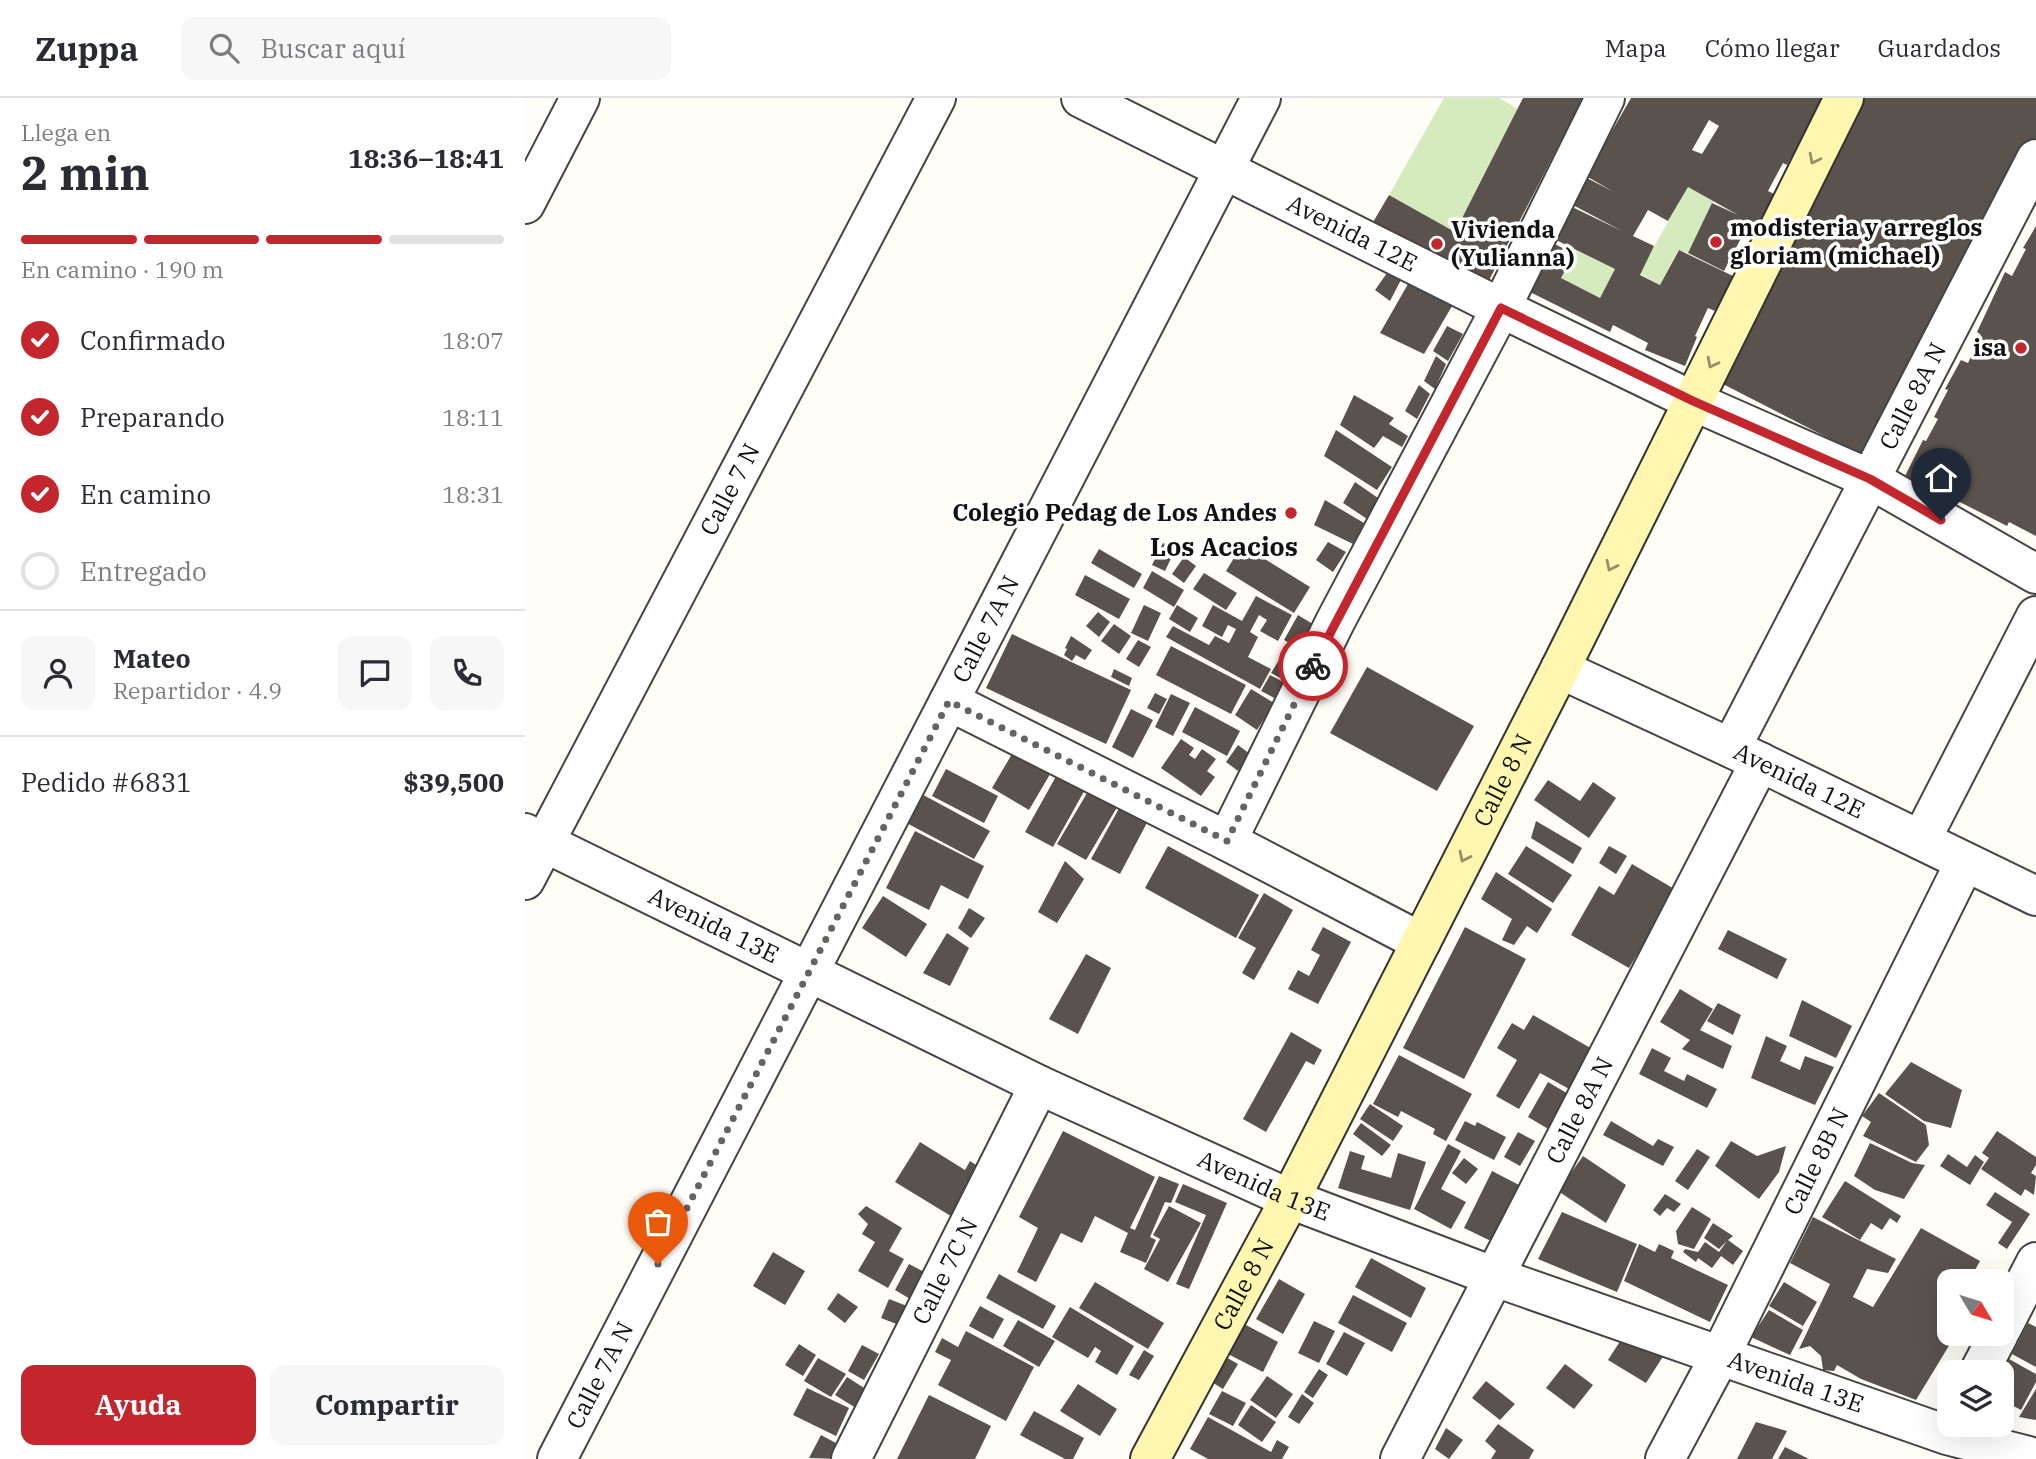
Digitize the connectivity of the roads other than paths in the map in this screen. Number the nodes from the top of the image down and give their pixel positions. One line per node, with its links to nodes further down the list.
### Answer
1 (580, 98): 9 (street)
2 (936, 98): 18 (street, Calle 7 N)
3 (1081, 98): 8 (street, Avenida 12E)
4 (1261, 98): 8 (street, Calle 7A N)
5 (1605, 98): 10 (street)
6 (1844, 98): 11 (street, Calle 8 N, one-way to 11)
7 (2036, 159): 12 (street, Calle 8A N)
8 (1224, 170): 10 (street, Avenida 12E); 16 (street, Calle 7A N)
9 (525, 204)
10 (1501, 308): 11 (street, Avenida 12E); 20 (street)
11 (1693, 401): 12 (street, Avenida 12E); 15 (street, Calle 8 N, one-way to 15)
12 (1870, 479): 13 (street, Avenida 12E); 17 (street, Calle 8A N)
13 (2036, 574)
14 (2036, 616): 19 (street)
15 (1560, 668): 17 (street, Avenida 12E); 24 (street, Calle 8 N, one-way to 24)
16 (949, 701): 20 (street); 25 (street, Calle 7A N)
17 (1746, 755): 19 (street, Avenida 12E); 29 (street, Calle 8A N)
18 (535, 837): 22 (street, Calle 7 N); 25 (street, Avenida 13E)
19 (1921, 840): 21 (street, Avenida 12E)
20 (1227, 841): 24 (street)
21 (1965, 862): 23 (street, Avenida 12E); 31 (street, Calle 8B N)
22 (525, 880)
23 (2036, 896)
24 (1421, 942): 27 (street, Calle 8 N)
25 (809, 972): 26 (street, Avenida 13E); 34 (street, Calle 7A N)
26 (1039, 1085): 27 (street, Avenida 13E); 35 (street, Calle 7C N)
27 (1290, 1199): 29 (street, Avenida 13E); 36 (street, Calle 8 N)
28 (2036, 1262): 30 (street)
29 (1495, 1277): 31 (street, Avenida 13E); 37 (street, Calle 8A N)
30 (2014, 1305)
31 (1720, 1356): 32 (street, Avenida 13E); 38 (street, Calle 8B N)
32 (1945, 1440): 33 (street, Avenida 13E)
33 (2036, 1458)
34 (557, 1459)
35 (851, 1459)
36 (1150, 1459)
37 (1401, 1459)
38 (1665, 1459)

